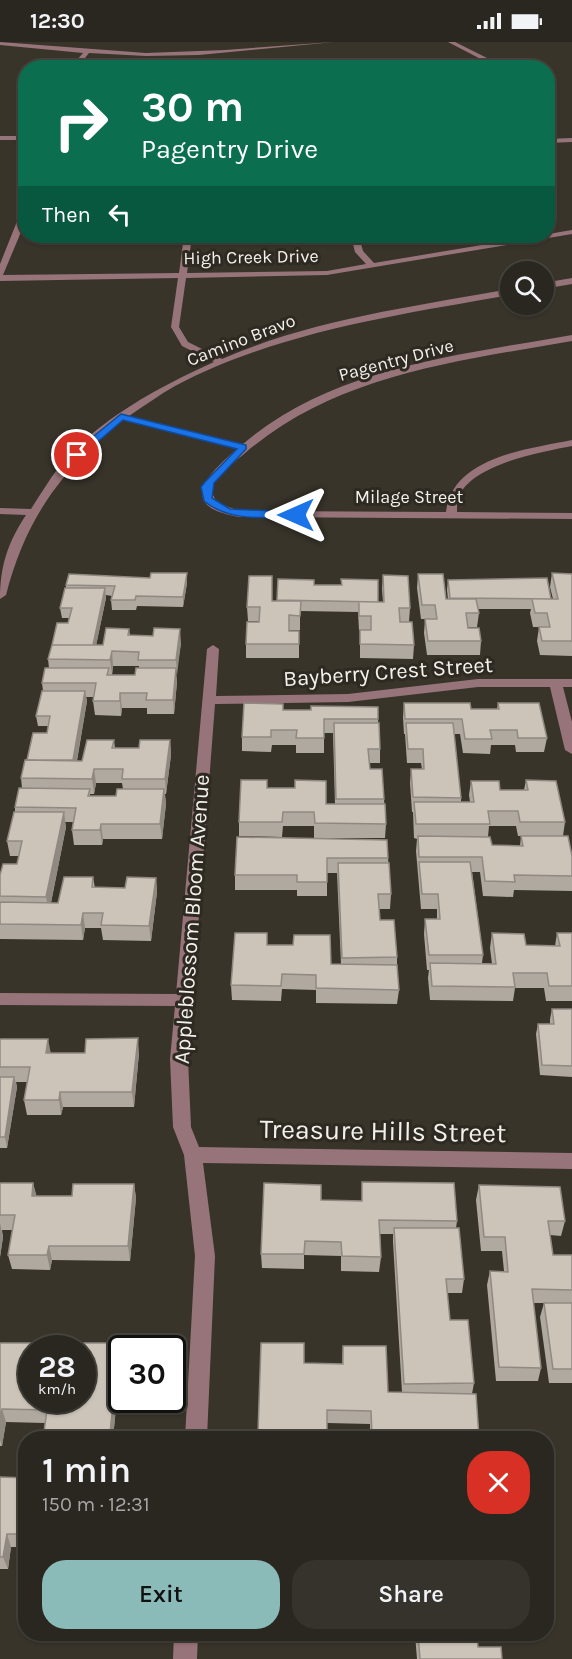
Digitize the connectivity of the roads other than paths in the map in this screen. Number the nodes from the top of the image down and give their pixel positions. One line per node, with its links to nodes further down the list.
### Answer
1 (284, 42): 5 (street)
2 (331, 42): 5 (street)
3 (451, 42): 10 (street)
4 (0, 43): 6 (street)
5 (298, 44): 7 (street)
6 (87, 52): 7 (street); 8 (street)
7 (189, 54): 9 (street)
8 (80, 60)
9 (189, 60)
10 (488, 60)
11 (0, 138): 12 (street)
12 (18, 138)
13 (572, 140): 14 (street)
14 (555, 141)
15 (18, 230): 23 (street)
16 (572, 232): 17 (street, High Creek Drive)
17 (555, 234)
18 (187, 243): 22 (street)
19 (357, 243): 21 (street)
20 (500, 243): 21 (street, High Creek Drive)
21 (372, 266): 22 (street, High Creek Drive)
22 (182, 274): 23 (street, High Creek Drive); 28 (street)
23 (0, 276)
24 (572, 281): 25 (street)
25 (554, 284)
26 (500, 294): 28 (street, Camino Bravo)
27 (572, 338): 31 (street, Pagentry Drive)
28 (221, 362): 29 (street, Camino Bravo)
29 (121, 417): 31 (street); 34 (street, Camino Bravo)
30 (572, 443): 35 (street)
31 (243, 447): 32 (street, Pagentry Drive)
32 (212, 505): 35 (street, Milage Street)
33 (0, 511): 34 (street)
34 (32, 512): 37 (street, Camino Bravo)
35 (451, 515): 36 (street, Milage Street)
36 (572, 516)
37 (0, 595)
38 (213, 649): 41 (street, Appleblossom Bloom Avenue)
39 (556, 683): 40 (street, Bayberry Crest Street); 41 (street, Bayberry Crest Street); 42 (street)
40 (572, 683)
41 (207, 700): 44 (street, Appleblossom Bloom Avenue)
42 (572, 750)
43 (0, 999): 44 (street)
44 (182, 1000): 45 (street, Appleblossom Bloom Avenue)
45 (193, 1155): 46 (street, Treasure Hills Street); 47 (street, Appleblossom Bloom Avenue)
46 (572, 1161)
47 (196, 1431)
48 (186, 1641): 49 (street)
49 (185, 1659)

